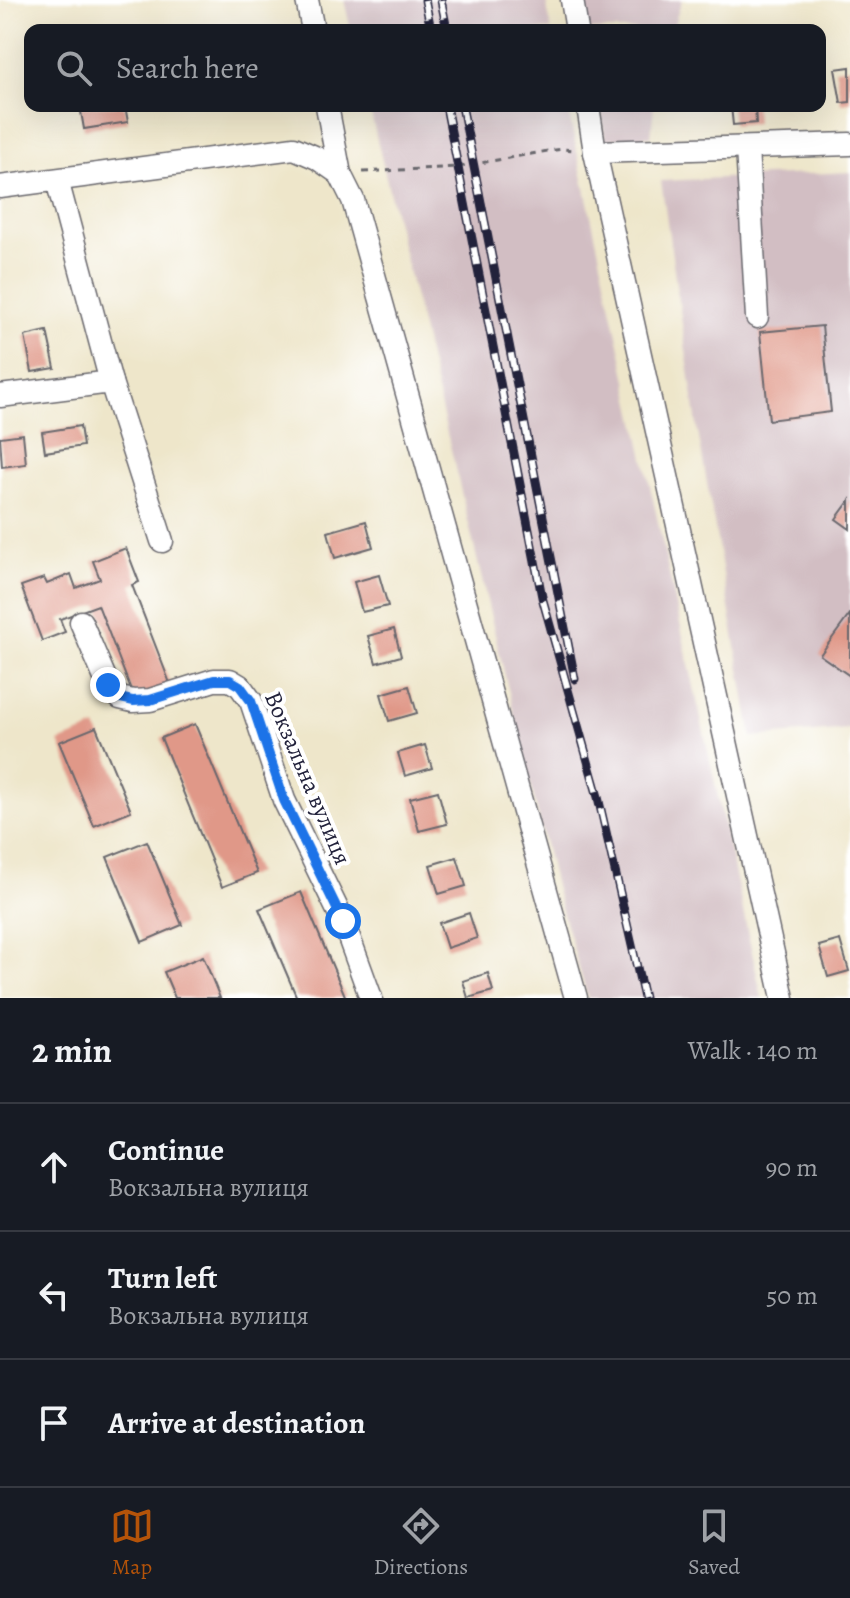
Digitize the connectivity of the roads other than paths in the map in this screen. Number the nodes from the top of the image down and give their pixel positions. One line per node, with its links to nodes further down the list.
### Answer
1 (307, 0): 3 (street)
2 (572, 0): 4 (street)
3 (312, 24)
4 (576, 24)
5 (328, 112): 10 (street)
6 (589, 112): 9 (street)
7 (850, 144): 8 (street)
8 (747, 148): 9 (street); 13 (street)
9 (595, 152): 20 (street)
10 (340, 174): 11 (street); 19 (street)
11 (57, 180): 12 (street); 14 (street)
12 (0, 187)
13 (757, 317)
14 (111, 382): 15 (street); 16 (street)
15 (0, 396)
16 (162, 541)
17 (81, 622): 18 (street, Вокзальна вулиця)
18 (371, 998)
19 (576, 998)
20 (783, 998)

